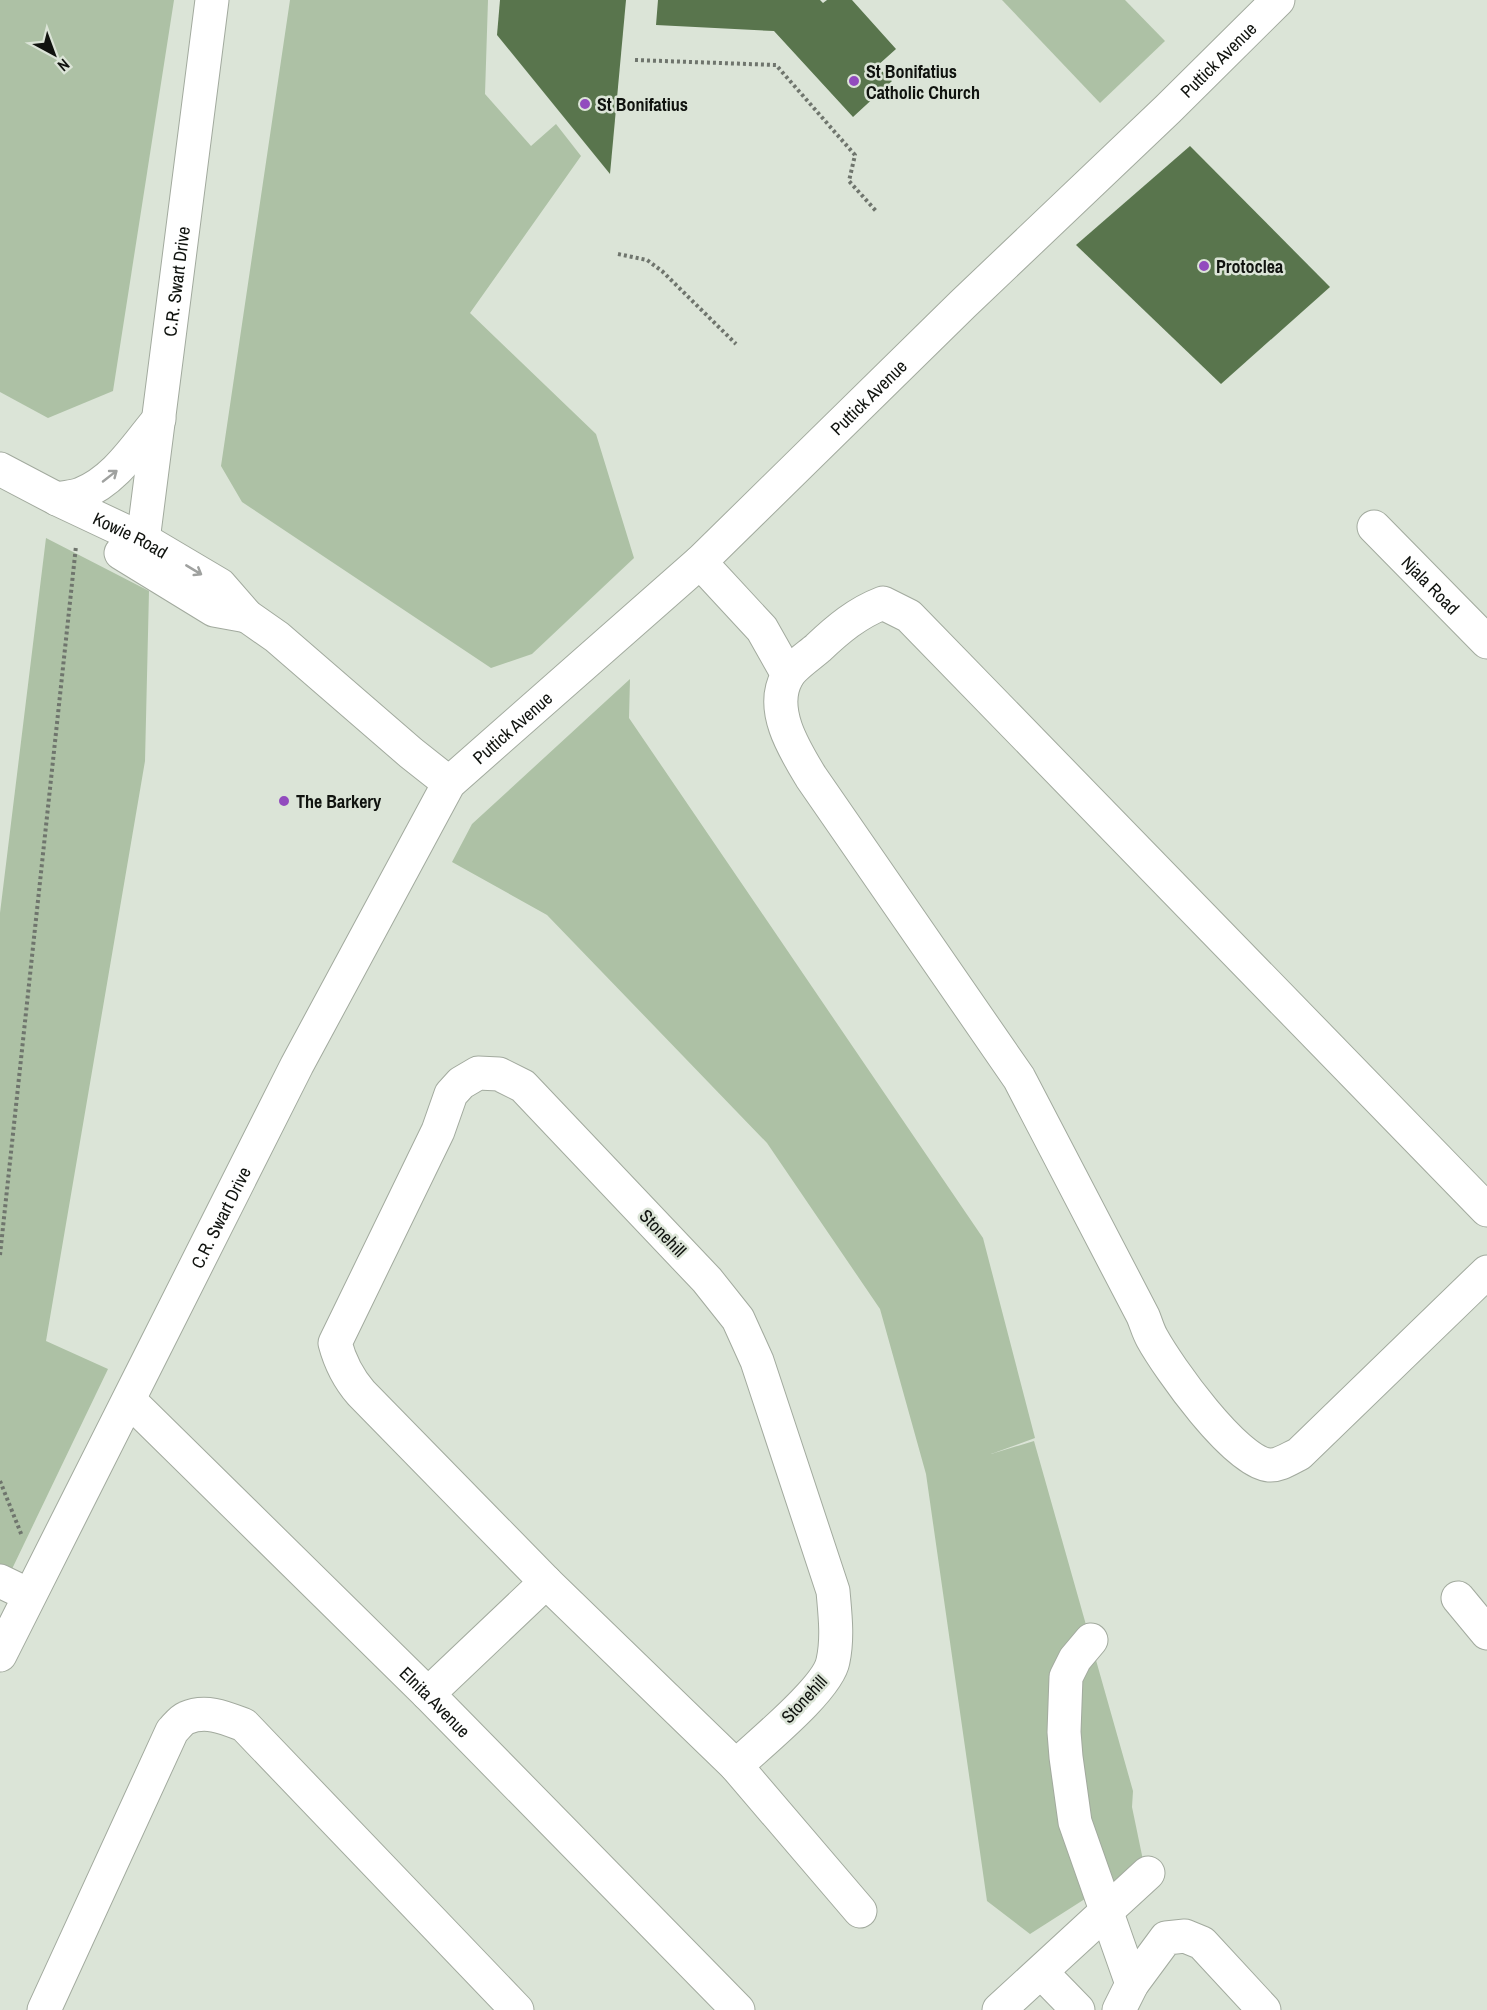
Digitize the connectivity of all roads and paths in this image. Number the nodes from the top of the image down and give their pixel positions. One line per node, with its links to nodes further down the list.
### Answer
1 (213, 0): 7 (street, C.R. Swart Drive)
2 (1278, 0): 14 (street, Puttick Avenue)
3 (634, 60): 4 (path)
4 (876, 211)
5 (618, 254): 6 (path)
6 (736, 344)
7 (159, 418): 10 (street, one-way to 7); 13 (street, C.R. Swart Drive)
8 (0, 469): 10 (street, Kowie Road)
9 (0, 493): 12 (street, Kowie Road)
10 (57, 499): 13 (street, Kowie Road)
11 (1374, 527): 15 (street, Njala Road)
12 (77, 530): 13 (street, Kowie Road); 19 (path)
13 (142, 552): 17 (street, Kowie Road)
14 (700, 562): 16 (street); 17 (street, Puttick Avenue)
15 (1487, 642)
16 (788, 675): 18 (street); 20 (street)
17 (449, 783): 21 (street, C.R. Swart Drive)
18 (1487, 1210)
19 (0, 1255)
20 (1487, 1272)
21 (129, 1400): 25 (street, C.R. Swart Drive); 30 (street, Elnita Avenue)
22 (0, 1481): 25 (path)
23 (0, 1581): 25 (street)
24 (546, 1582): 30 (street); 31 (street, Stonehill); 31 (street, Stonehill)
25 (34, 1586): 29 (street, C.R. Swart Drive)
26 (1458, 1598): 27 (street)
27 (1487, 1633)
28 (1091, 1640): 34 (street)
29 (0, 1655)
30 (428, 1694): 37 (street, Elnita Avenue)
31 (736, 1766): 33 (street)
32 (1148, 1873): 34 (street)
33 (860, 1911)
34 (1106, 1912): 35 (street); 36 (street)
35 (1041, 1972): 40 (street); 41 (street)
36 (1126, 1997): 42 (street)
37 (730, 2007)
38 (44, 2010): 39 (street)
39 (516, 2010)
40 (999, 2010)
41 (1078, 2010)
42 (1264, 2010)

